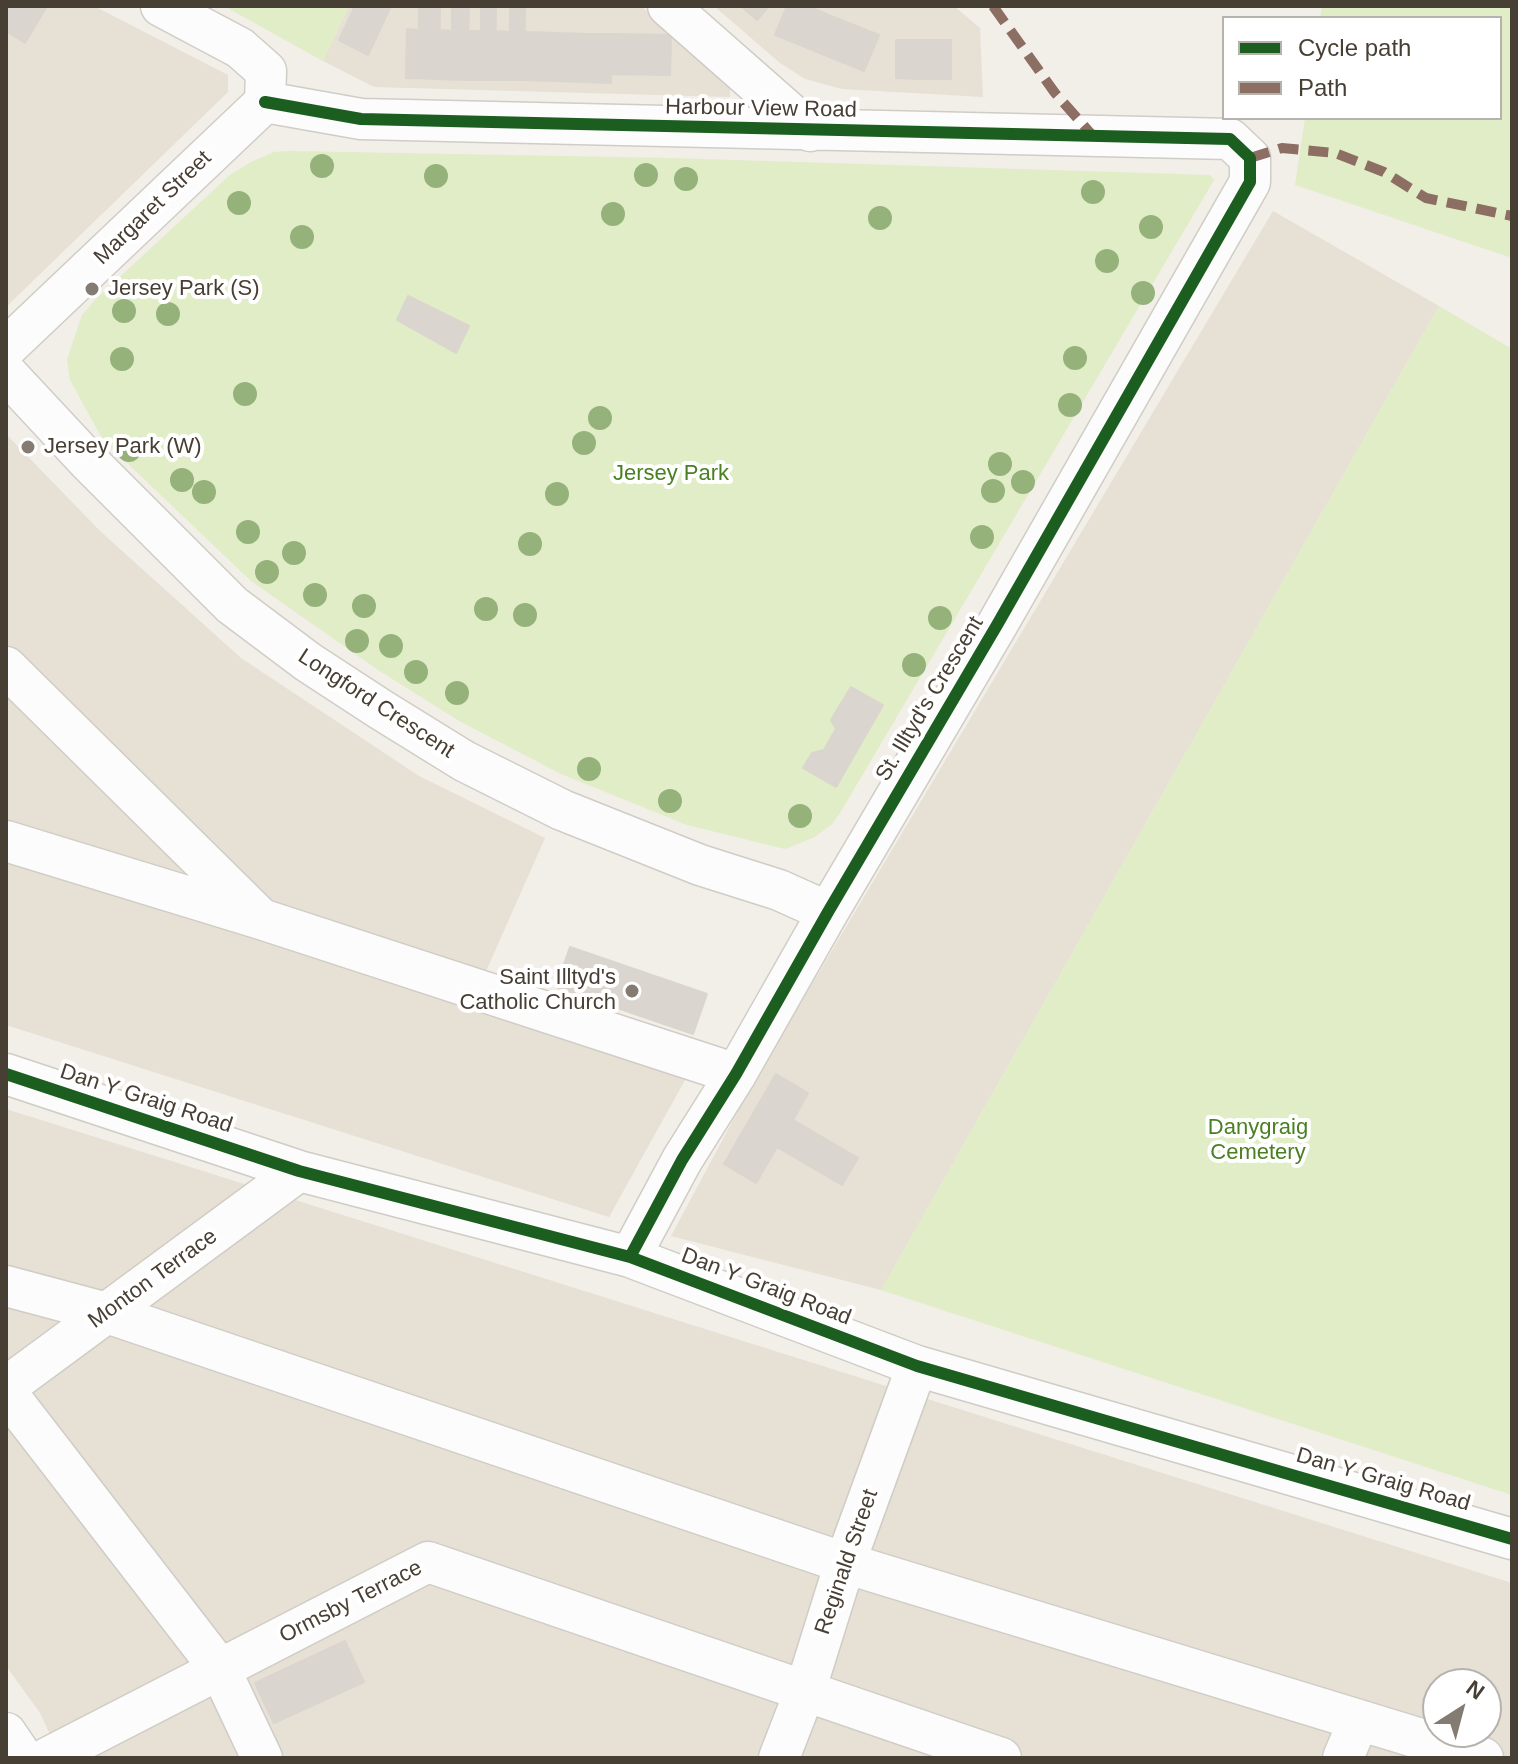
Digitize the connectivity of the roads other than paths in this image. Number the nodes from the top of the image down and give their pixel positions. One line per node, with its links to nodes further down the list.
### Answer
1 (161, 6): 3 (street)
2 (668, 6): 4 (street)
3 (265, 102): 4 (street, Harbour View Road); 6 (street, Margaret Street)
4 (810, 131): 5 (street, Harbour View Road)
5 (1250, 158): 10 (street, St. Illtyd's Crescent)
6 (6, 348)
7 (6, 373): 10 (street, Longford Crescent)
8 (6, 667): 11 (street)
9 (6, 841): 11 (street)
10 (828, 912): 13 (street, St. Illtyd's Crescent)
11 (261, 919): 13 (street)
12 (6, 1074): 14 (street, Dan Y Graig Road)
13 (736, 1074): 15 (street, St. Illtyd's Crescent)
14 (299, 1171): 15 (street, Dan Y Graig Road); 17 (street, Monton Terrace)
15 (630, 1257): 18 (street, Dan Y Graig Road)
16 (6, 1286): 17 (street)
17 (107, 1313): 19 (street, Monton Terrace); 21 (street)
18 (917, 1366): 20 (street, Dan Y Graig Road); 21 (street, Reginald Street)
19 (6, 1390): 22 (street)
20 (1512, 1539)
21 (845, 1563): 23 (street, Reginald Street); 24 (street)
22 (220, 1669): 23 (street, Ormsby Terrace); 27 (street, Ormsby Terrace); 28 (street)
23 (805, 1691): 29 (street, Reginald Street); 30 (street, Ormsby Terrace)
24 (1359, 1720): 31 (street); 32 (street)
25 (6, 1733): 26 (street)
26 (23, 1758)
27 (47, 1758)
28 (262, 1758)
29 (779, 1758)
30 (1001, 1758)
31 (1343, 1758)
32 (1483, 1758)

